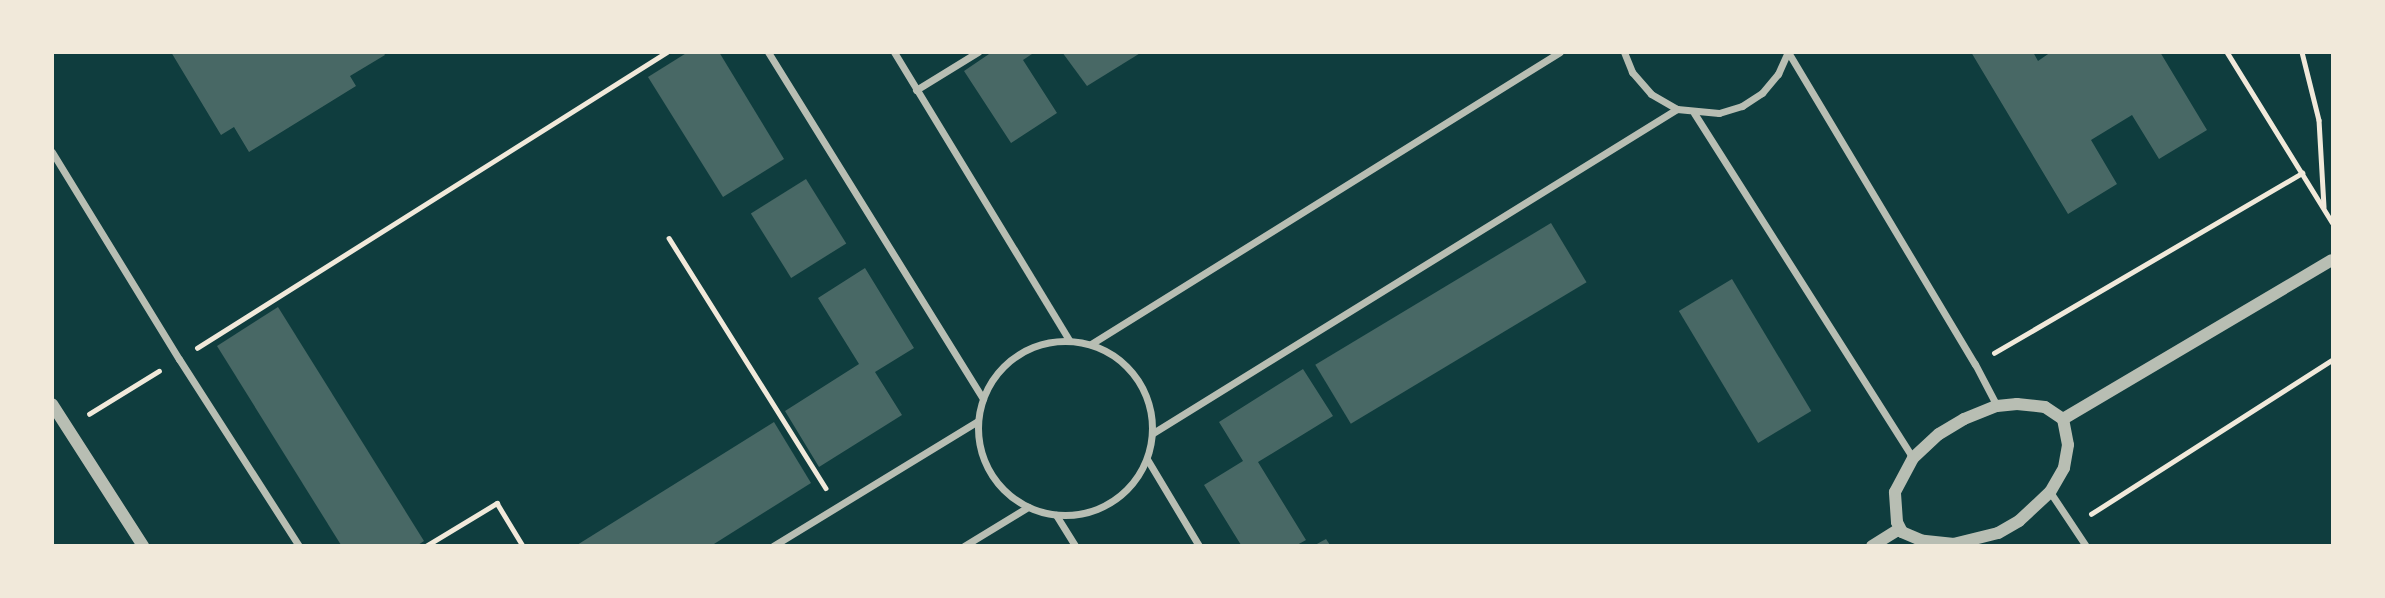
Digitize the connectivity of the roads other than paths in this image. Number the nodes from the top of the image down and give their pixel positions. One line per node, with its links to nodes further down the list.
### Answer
1 (768, 52): 14 (street)
2 (894, 52): 7 (street)
3 (978, 52): 7 (street)
4 (1560, 52): 13 (street)
5 (1624, 52): 8 (street)
6 (1788, 52): 9 (street); 16 (street)
7 (916, 90): 12 (street)
8 (1676, 109): 9 (street); 19 (street)
9 (1694, 113): 20 (street)
10 (52, 152): 28 (street)
11 (2333, 260): 17 (street)
12 (1069, 340): 13 (street); 14 (street)
13 (1091, 344): 19 (street)
14 (983, 398): 18 (street)
15 (52, 404): 27 (street)
16 (1997, 406): 17 (street); 20 (street)
17 (2063, 419): 22 (street)
18 (978, 421): 23 (street); 29 (street)
19 (1153, 433): 21 (street)
20 (1913, 458): 25 (street)
21 (1147, 459): 24 (street); 32 (street)
22 (2050, 492): 26 (street); 34 (street)
23 (1028, 507): 24 (street); 30 (street)
24 (1056, 515): 31 (street)
25 (1899, 529): 26 (street); 33 (street)
26 (1960, 544)
27 (143, 545)
28 (299, 545)
29 (773, 545)
30 (964, 545)
31 (1075, 545)
32 (1199, 545)
33 (1872, 545)
34 (2086, 545)

